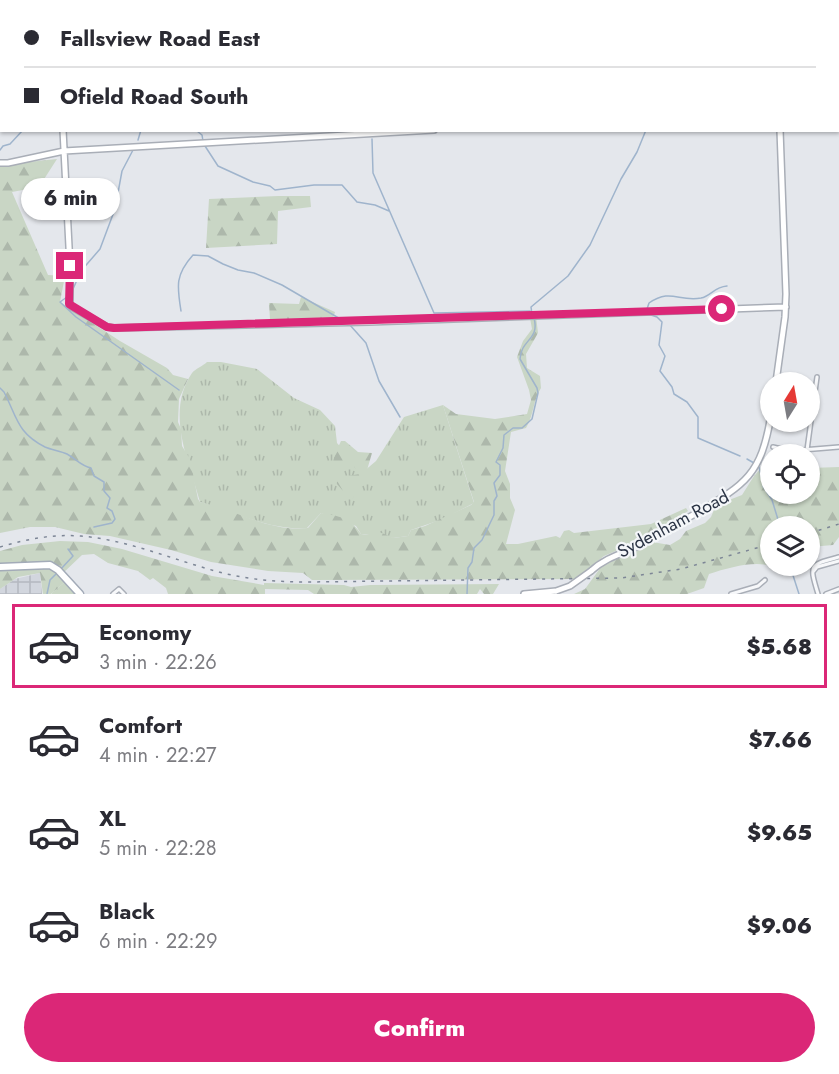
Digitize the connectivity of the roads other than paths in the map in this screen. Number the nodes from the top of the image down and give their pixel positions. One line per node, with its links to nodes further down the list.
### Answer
1 (63, 132): 6 (street)
2 (399, 132): 6 (street)
3 (780, 132): 5 (street)
4 (785, 132): 5 (street)
5 (781, 149): 8 (street)
6 (64, 151): 7 (street); 8 (street)
7 (0, 163)
8 (786, 307): 9 (street)
9 (777, 372)
10 (767, 432): 17 (street, Sydenham Road, bridge)
11 (839, 447): 12 (street)
12 (820, 449)
13 (839, 559): 24 (street)
14 (0, 567): 19 (main road)
15 (765, 580): 18 (street)
16 (839, 589): 25 (street)
17 (534, 593): 22 (street, Sydenham Road)
18 (741, 593): 23 (street)
19 (80, 594)
20 (114, 594): 21 (street)
21 (124, 594)
22 (524, 594)
23 (731, 594)
24 (818, 594)
25 (826, 594)

